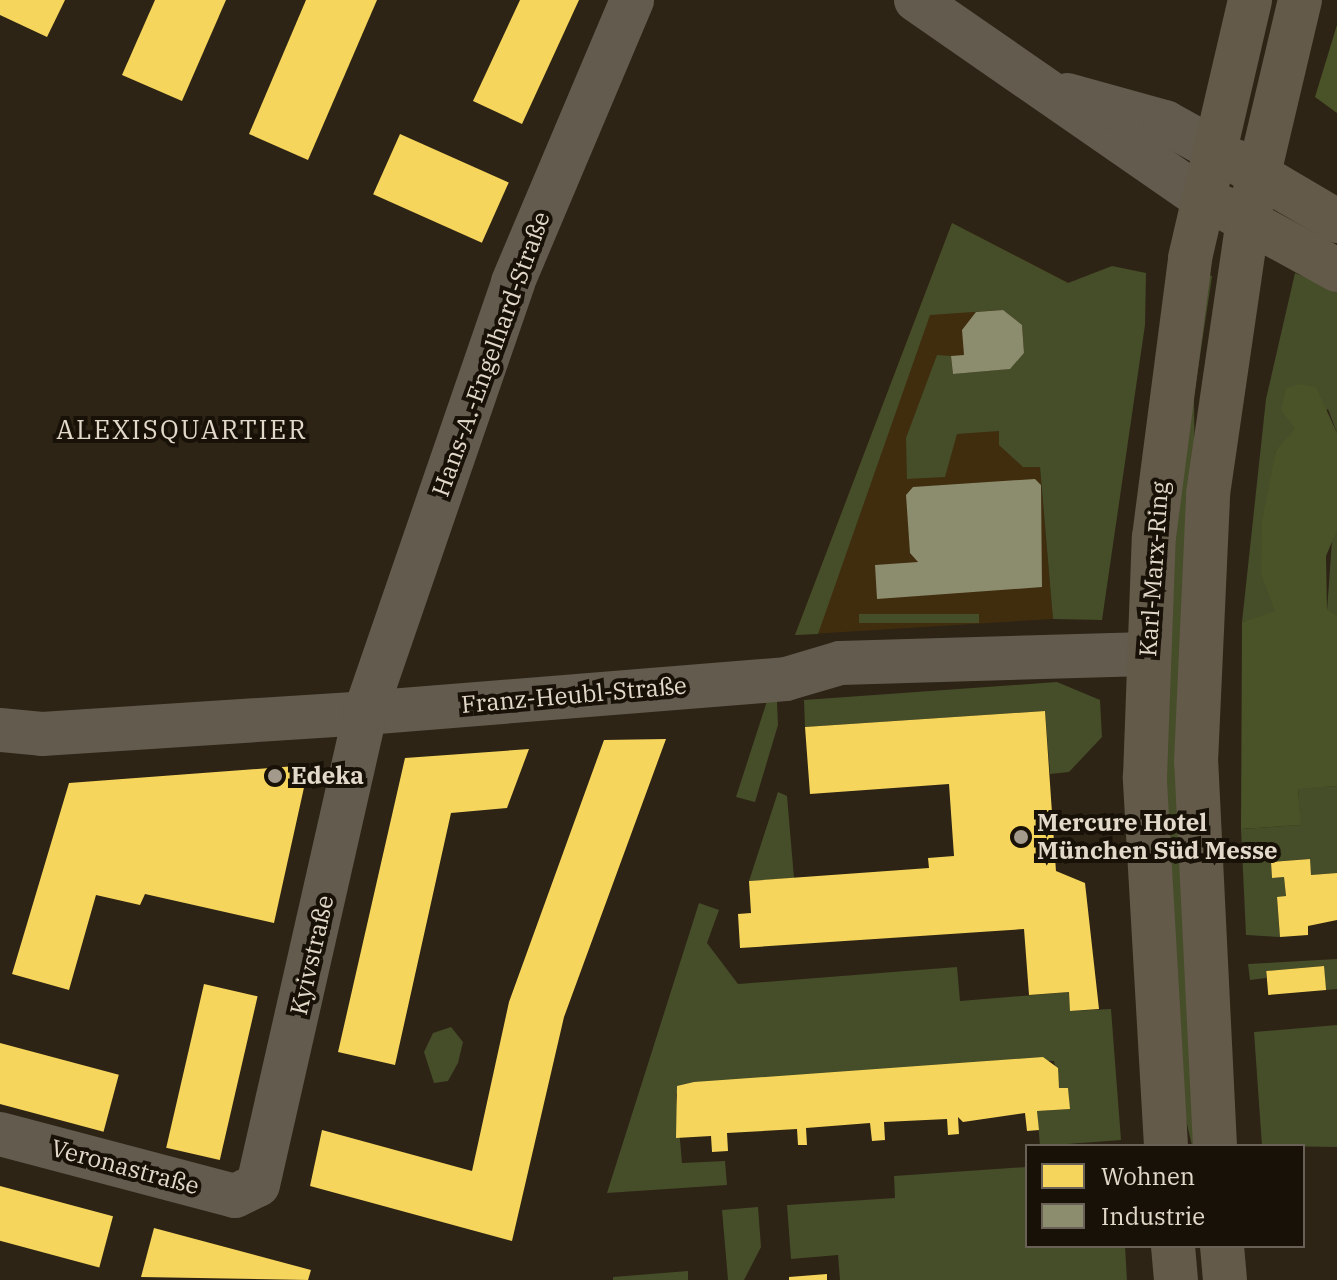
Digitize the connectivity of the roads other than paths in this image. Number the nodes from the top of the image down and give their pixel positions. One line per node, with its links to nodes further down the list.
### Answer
1 (632, 0): 13 (street, Hans-A.-Engelhard-Straße)
2 (916, 0): 5 (street)
3 (1250, 0): 6 (main road, Karl-Marx-Ring)
4 (1300, 0): 7 (main road, Karl-Marx-Ring)
5 (1045, 90): 6 (street); 8 (street)
6 (1212, 148): 7 (main road); 8 (main road, Karl-Marx-Ring)
7 (1258, 175): 9 (main road, Karl-Marx-Ring); 10 (main road)
8 (1202, 198): 9 (main road); 12 (main road, Karl-Marx-Ring)
9 (1248, 220): 11 (main road); 17 (main road, Karl-Marx-Ring)
10 (1337, 221)
11 (1337, 270)
12 (1147, 654): 13 (street, Franz-Heubl-Straße); 16 (main road, Karl-Marx-Ring)
13 (365, 713): 14 (street, Franz-Heubl-Straße); 18 (street, Kyivstraße)
14 (0, 730)
15 (0, 1134): 18 (street, Veronastraße)
16 (1166, 1144)
17 (1215, 1144)
18 (250, 1193)
19 (1173, 1248): 21 (main road)
20 (1222, 1248): 22 (main road)
21 (1176, 1280)
22 (1225, 1280)

